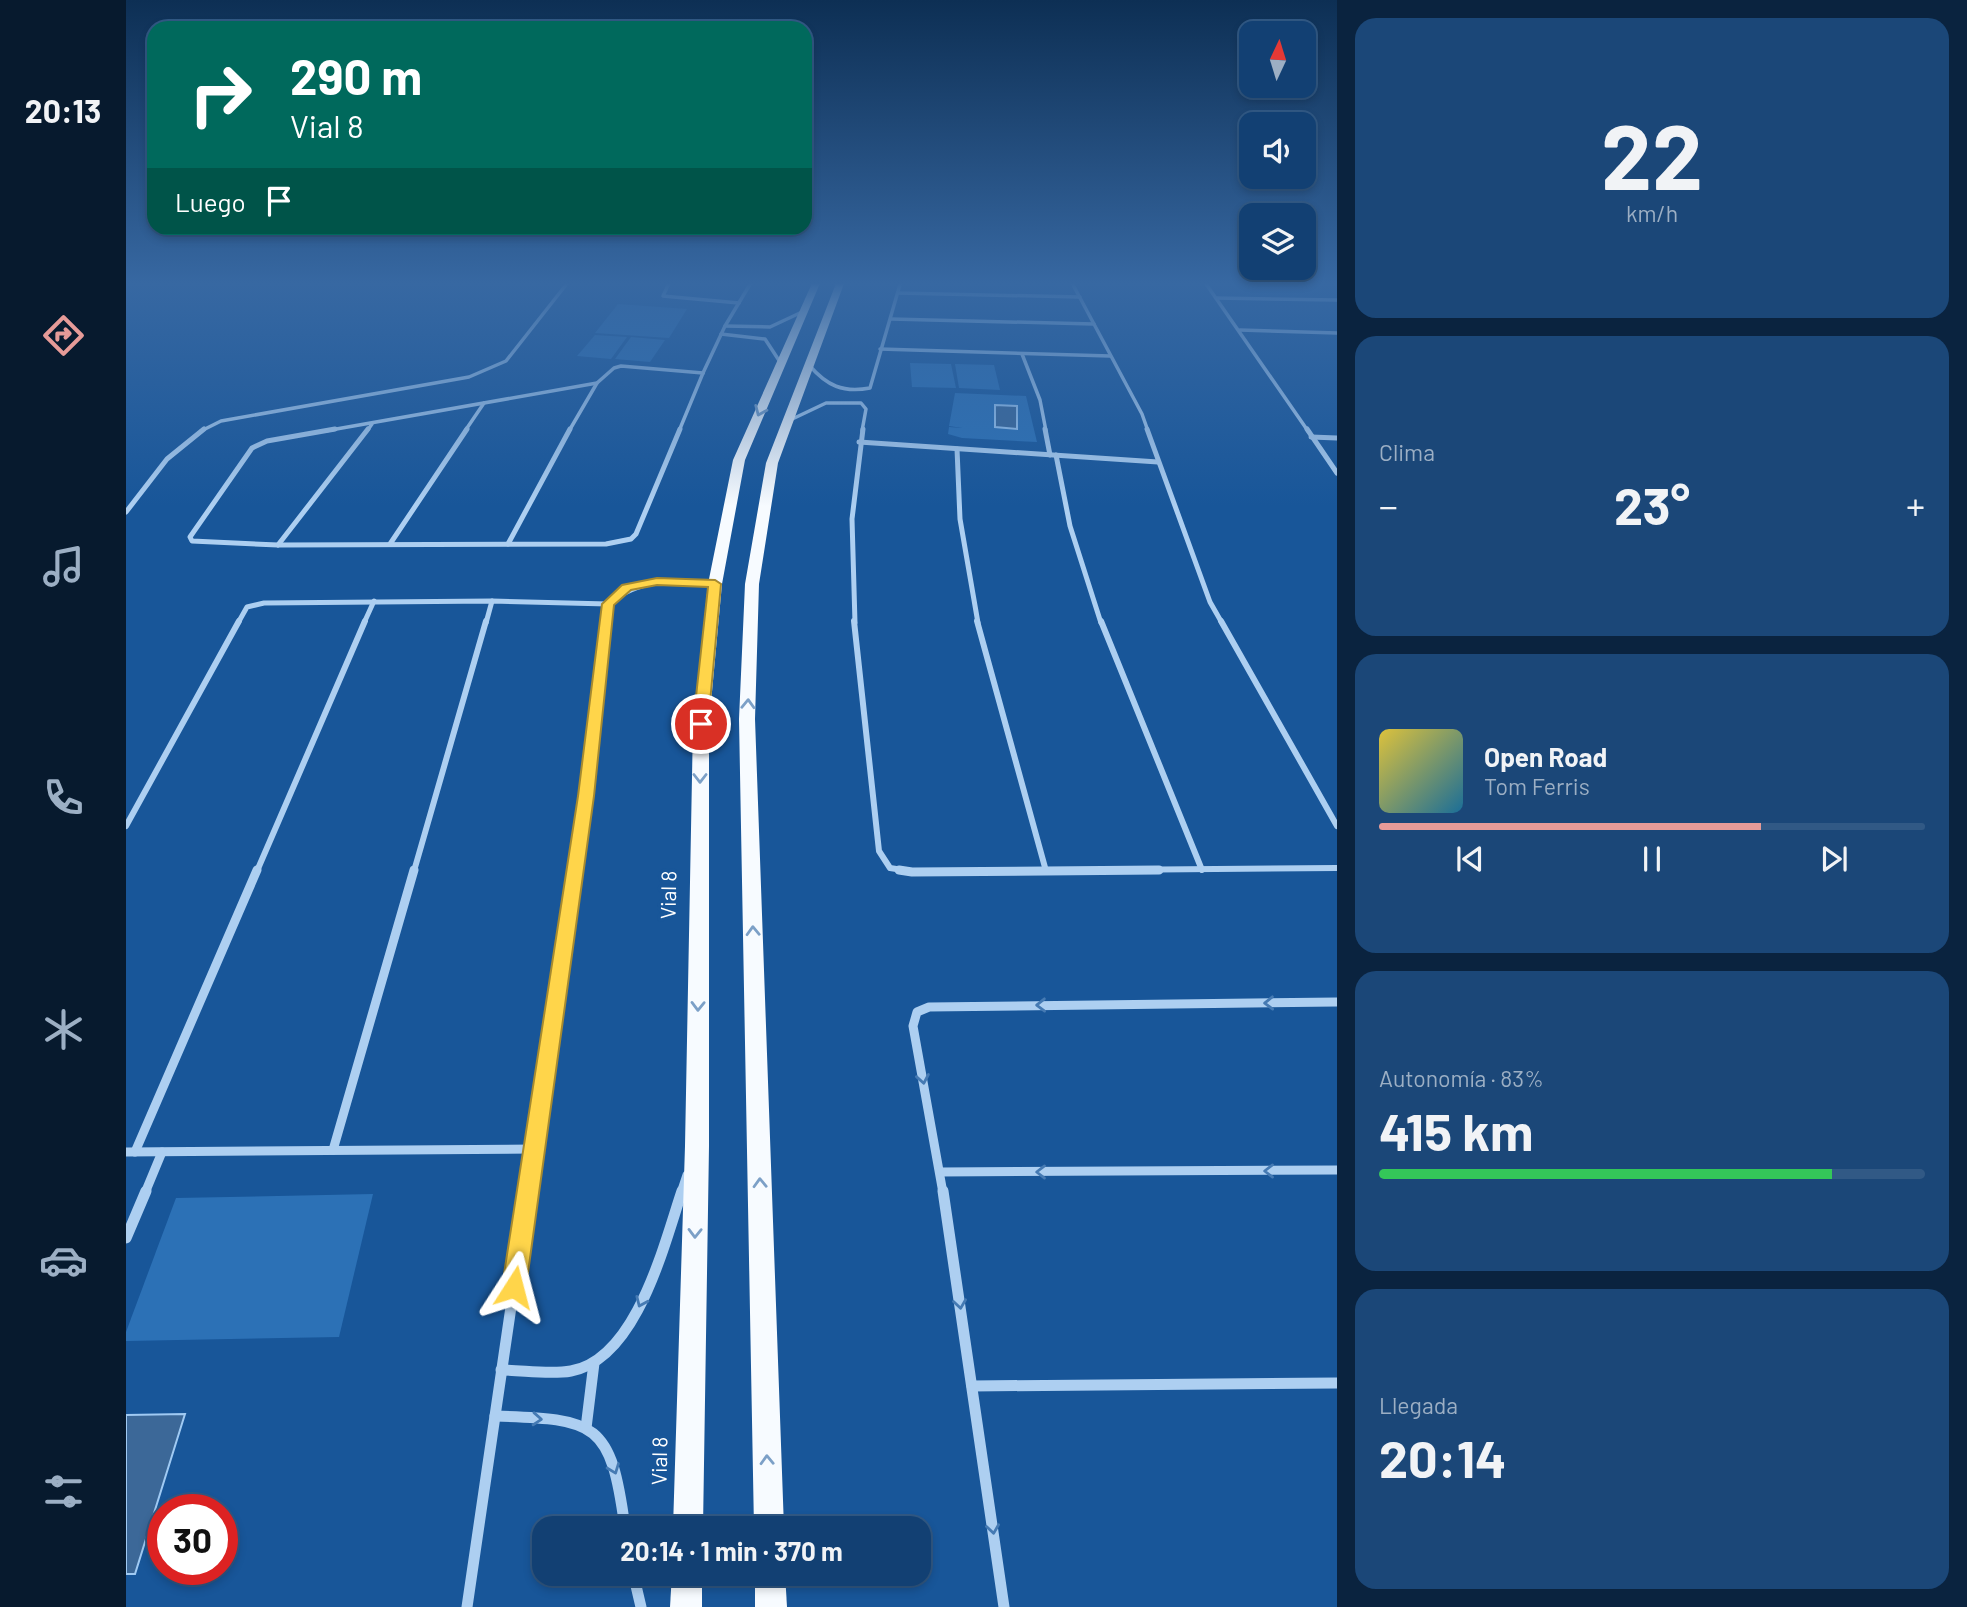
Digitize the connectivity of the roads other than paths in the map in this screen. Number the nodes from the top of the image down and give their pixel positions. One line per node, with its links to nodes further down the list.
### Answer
1 (509, 356): 26 (street)
2 (711, 356): 12 (street)
3 (777, 356): 10 (street)
4 (783, 356): 10 (main road, Vial 8)
5 (812, 356): 11 (main road)
6 (878, 356): 14 (street)
7 (1023, 356): 23 (street)
8 (1110, 356): 24 (street)
9 (1257, 356): 19 (street)
10 (780, 362): 30 (main road, Vial 8, one-way to 30)
11 (808, 365): 14 (street); 17 (main road)
12 (703, 373): 13 (street); 29 (street)
13 (597, 383): 16 (street); 29 (street)
14 (835, 388): 15 (street)
15 (831, 402): 17 (street); 21 (street)
16 (484, 403): 18 (street); 28 (street)
17 (788, 422): 56 (main road, one-way to 17)
18 (373, 423): 27 (street); 27 (street)
19 (1311, 437): 20 (street); 25 (street)
20 (1337, 438)
21 (859, 442): 22 (street); 38 (street)
22 (957, 449): 23 (street); 38 (street)
23 (1053, 455): 24 (street); 37 (street)
24 (1158, 462): 35 (street)
25 (1337, 473)
26 (126, 512)
27 (278, 544): 28 (street)
28 (390, 544): 29 (street)
29 (508, 544)
30 (715, 584): 33 (street); 40 (main road, Vial 8, one-way to 40)
31 (374, 601): 32 (street); 34 (street); 43 (street)
32 (492, 601): 33 (street); 42 (street)
33 (608, 604): 41 (street)
34 (126, 826)
35 (1337, 826)
36 (1337, 868): 37 (street)
37 (1202, 870): 38 (street)
38 (1046, 871)
39 (1337, 1002): 46 (street, one-way to 46)
40 (697, 1146): 48 (street, one-way to 48); 55 (main road, Vial 8, one-way to 55)
41 (535, 1149): 42 (street); 49 (street)
42 (333, 1150): 44 (street)
43 (131, 1152): 44 (street)
44 (162, 1152): 47 (street)
45 (1337, 1170): 46 (street, one-way to 46)
46 (940, 1172): 51 (street, one-way to 51)
47 (126, 1238)
48 (594, 1363): 49 (street); 53 (street)
49 (501, 1370): 52 (street)
50 (1337, 1383): 51 (street)
51 (972, 1386): 64 (street, one-way to 64)
52 (495, 1416): 53 (street, one-way to 53); 60 (street)
53 (586, 1428): 54 (street, one-way to 54)
54 (623, 1516)
55 (688, 1516)
56 (769, 1516)
57 (636, 1586): 61 (street)
58 (687, 1586): 62 (main road)
59 (770, 1586): 63 (main road)
60 (467, 1607)
61 (641, 1607)
62 (686, 1607)
63 (771, 1607)
64 (1004, 1607)

